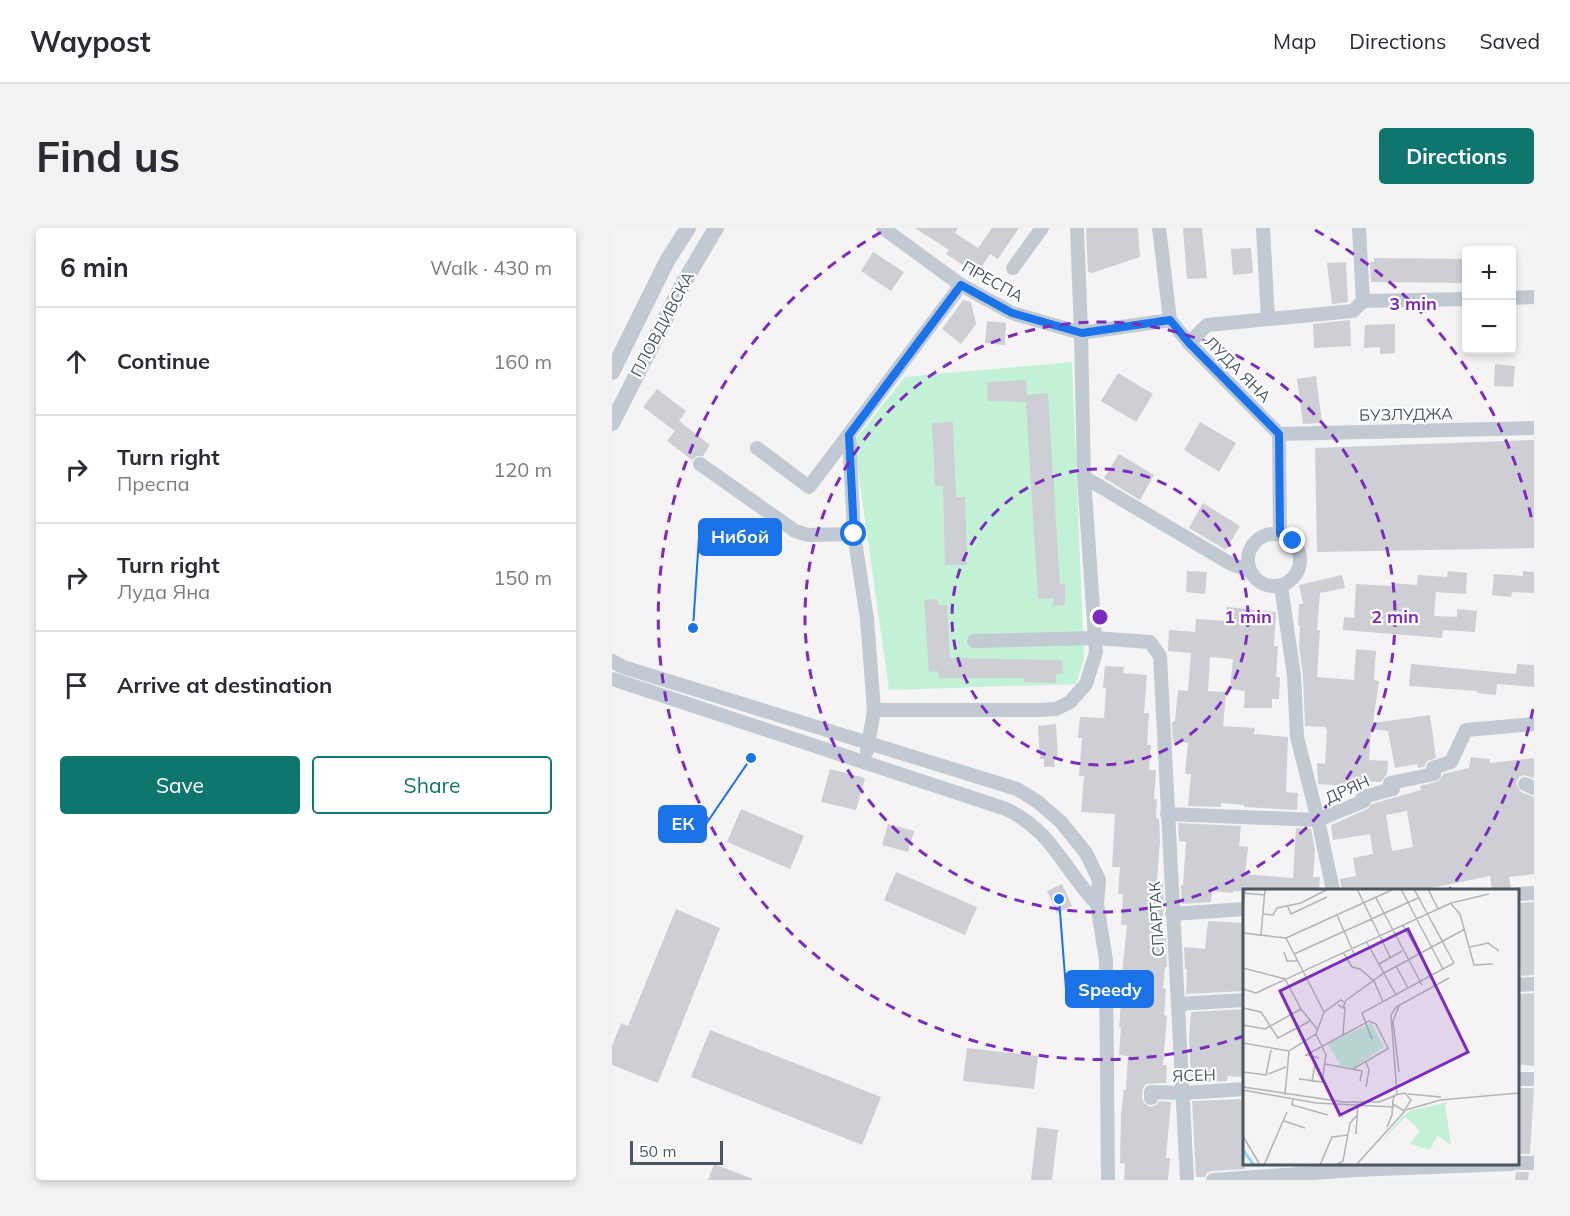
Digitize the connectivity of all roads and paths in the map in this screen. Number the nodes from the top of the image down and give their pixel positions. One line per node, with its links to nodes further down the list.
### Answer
1 (688, 228): 19 (street, ПЛОВДИВСКА)
2 (716, 228): 20 (street, ПЛОВДИВСКА)
3 (884, 228): 10 (street, ПРЕСПА)
4 (1042, 228): 9 (street)
5 (1077, 228): 17 (street)
6 (1159, 228): 16 (street)
7 (1263, 228): 15 (street)
8 (1359, 228): 14 (street)
9 (1013, 268)
10 (961, 285): 17 (street, ПРЕСПА); 24 (street)
11 (1534, 297): 12 (street)
12 (1516, 298)
13 (1462, 299): 14 (street)
14 (1363, 301): 15 (street)
15 (1268, 319): 18 (street)
16 (1170, 320): 17 (street, ПРЕСПА); 18 (street, ЛУДА ЯНА)
17 (1082, 333): 27 (street)
18 (1189, 343): 23 (street, ЛУДА ЯНА)
19 (614, 364): 20 (street)
20 (637, 372): 21 (street, ПЛОВДИВСКА)
21 (612, 423)
22 (1534, 428): 23 (street, БУЗЛУДЖА)
23 (1279, 434): 29 (street)
24 (849, 435): 25 (street); 28 (street)
25 (757, 448)
26 (700, 464): 28 (street)
27 (1084, 477): 30 (street); 32 (street)
28 (854, 534): 36 (street)
29 (1280, 534): 30 (street); 31 (street)
30 (1250, 571): 31 (street)
31 (1281, 586): 41 (street)
32 (1095, 638): 33 (street); 36 (street); 40 (street, СПАРТАК)
33 (974, 641)
34 (612, 661): 38 (street)
35 (612, 679): 39 (street)
36 (874, 710): 38 (street)
37 (1534, 724): 41 (street, ДРЯН)
38 (868, 742): 39 (street); 45 (street)
39 (865, 762): 45 (street)
40 (1167, 814): 41 (street, ДРЯН); 47 (street, СПАРТАК)
41 (1318, 820): 42 (street)
42 (1333, 889)
43 (1534, 893): 44 (street)
44 (1519, 894)
45 (1097, 904): 57 (street)
46 (1243, 909): 47 (street)
47 (1173, 914): 51 (street, СПАРТАК)
48 (1534, 984): 49 (street)
49 (1519, 985)
50 (1243, 1000): 51 (street)
51 (1178, 1004): 53 (street, СПАРТАК)
52 (1243, 1089): 53 (street, ЯСЕН)
53 (1183, 1093): 54 (street, ЯСЕН); 58 (street, СПАРТАК)
54 (1151, 1098)
55 (1490, 1165): 56 (street)
56 (1355, 1171): 59 (street)
57 (1108, 1180)
58 (1187, 1180)
59 (1213, 1180)

